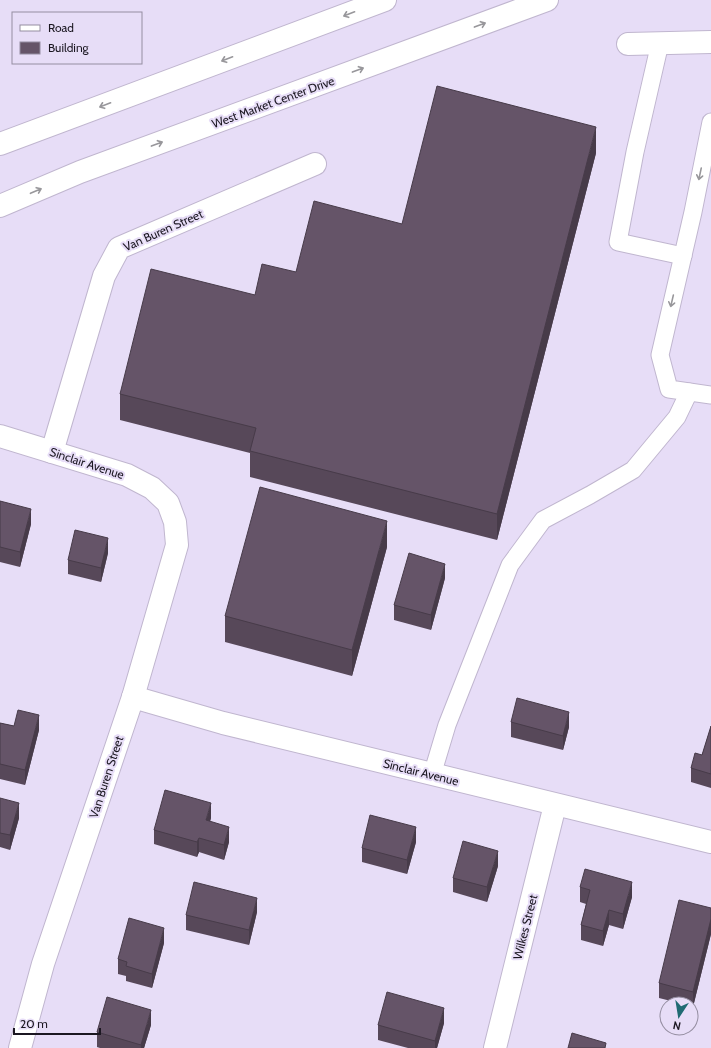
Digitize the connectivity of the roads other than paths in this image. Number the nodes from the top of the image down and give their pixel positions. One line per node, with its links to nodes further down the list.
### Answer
1 (385, 0): 7 (street, one-way to 7)
2 (546, 0): 9 (street, West Market Center Drive, one-way to 2)
3 (711, 42): 4 (street)
4 (660, 43): 5 (street); 10 (lane)
5 (628, 44)
6 (711, 122): 10 (lane, one-way to 10)
7 (0, 144)
8 (315, 164): 14 (street, Van Buren Street)
9 (0, 206)
10 (683, 256): 11 (lane, one-way to 11)
11 (688, 392): 12 (lane); 17 (lane)
12 (711, 395)
13 (0, 436): 14 (street, Sinclair Avenue)
14 (52, 452): 15 (street, Sinclair Avenue)
15 (168, 504): 16 (street, Van Buren Street)
16 (133, 697): 17 (street, Sinclair Avenue); 20 (street, Van Buren Street)
17 (432, 775): 18 (street, Sinclair Avenue)
18 (555, 805): 19 (street, Sinclair Avenue); 21 (street, Wilkes Street)
19 (711, 842)
20 (20, 1048)
21 (495, 1048)

